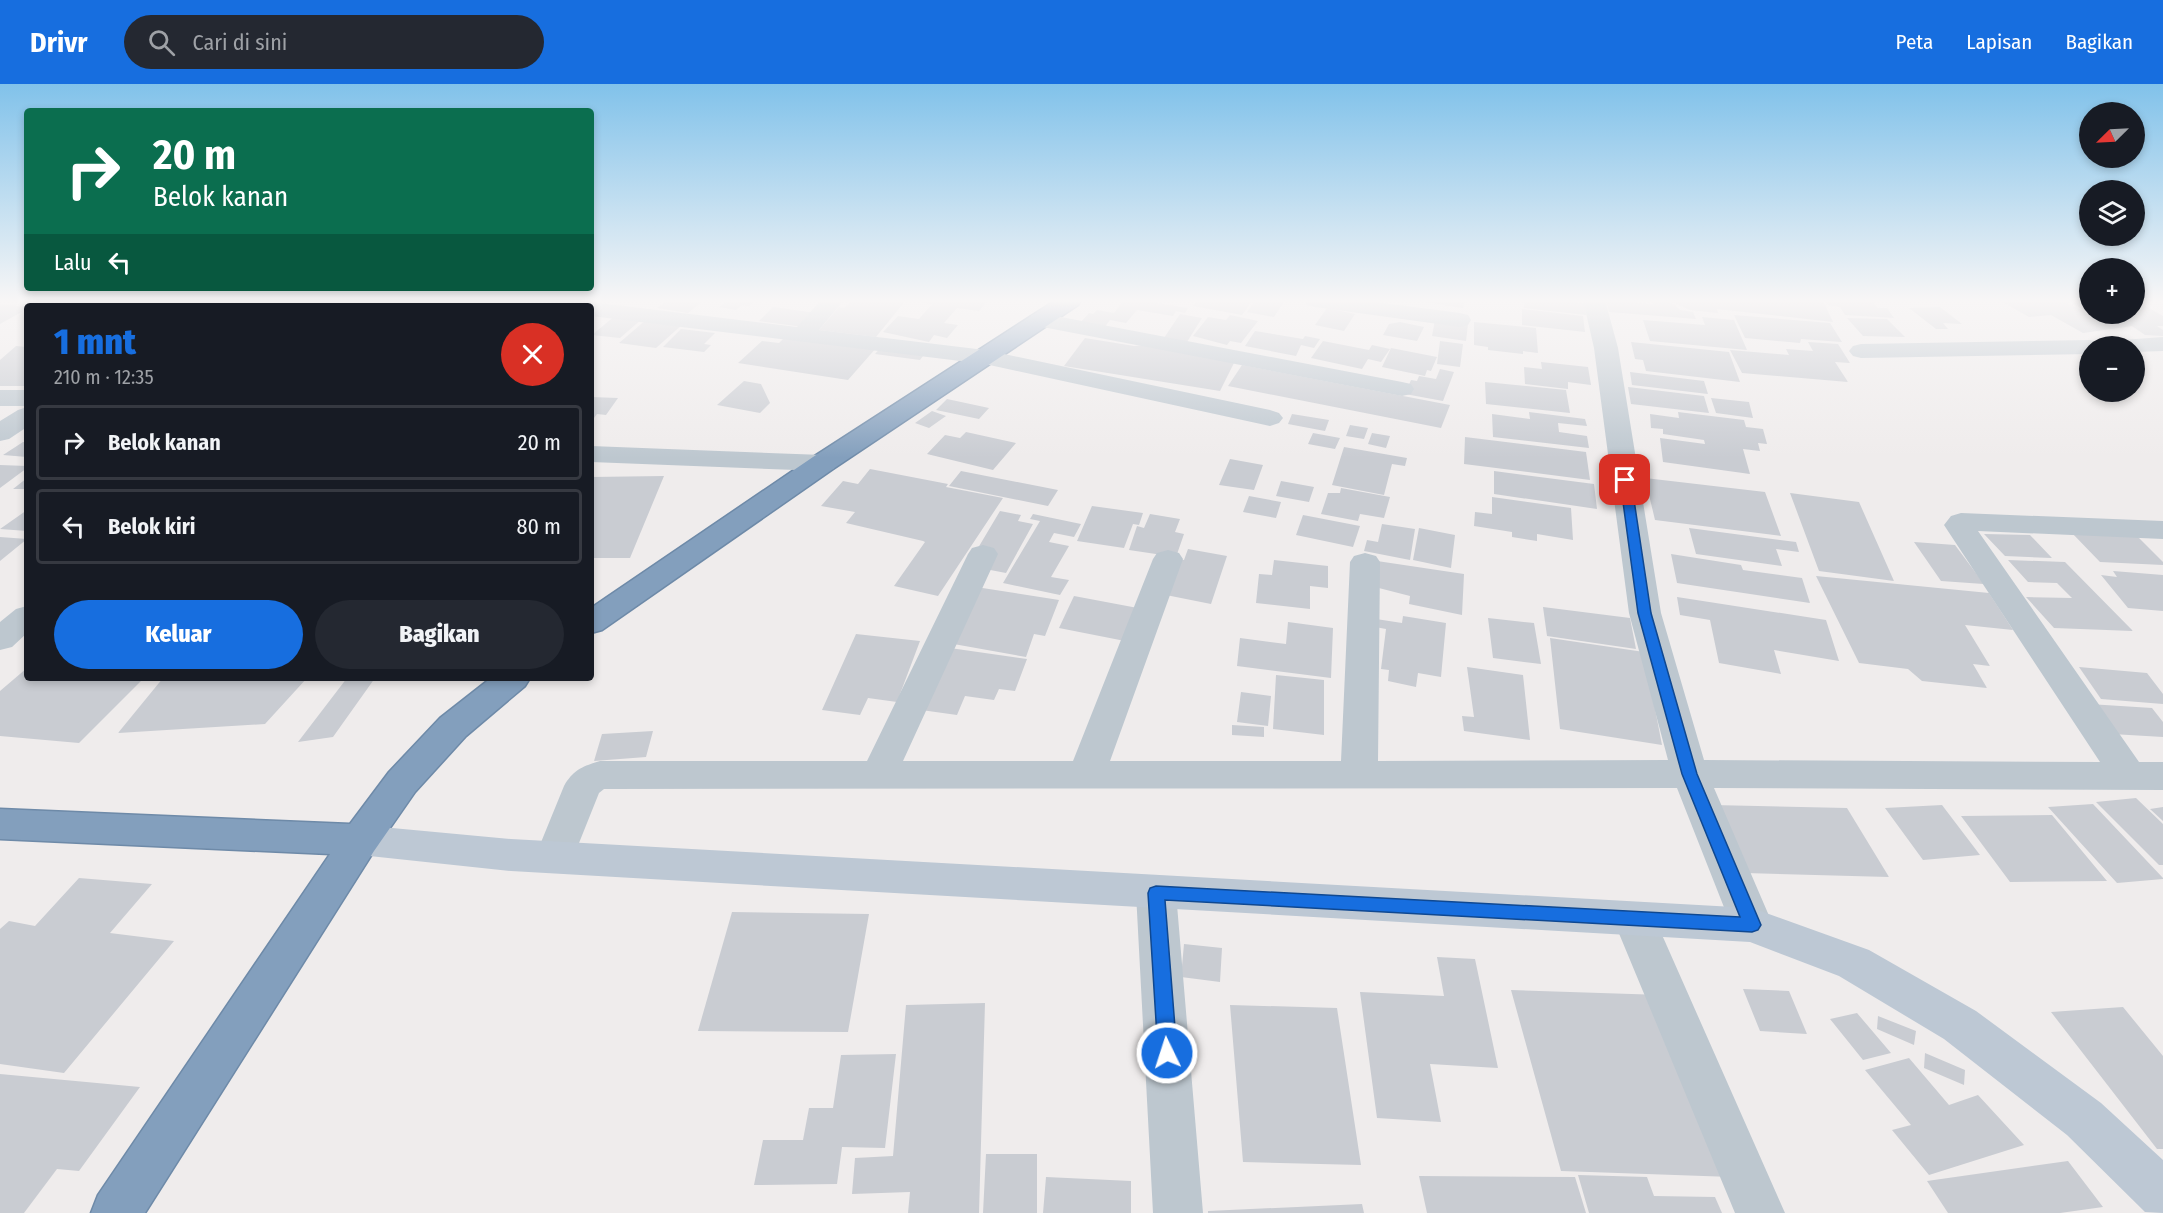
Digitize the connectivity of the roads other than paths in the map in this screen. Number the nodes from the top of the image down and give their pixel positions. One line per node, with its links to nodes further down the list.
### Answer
1 (951, 353): 5 (street)
2 (991, 353): 5 (highway)
3 (1211, 353): 6 (street)
4 (1607, 353): 22 (street)
5 (985, 357): 10 (street); 13 (highway)
6 (1402, 389)
7 (0, 398): 8 (street)
8 (24, 398)
9 (24, 417): 11 (street)
10 (1270, 418)
11 (0, 433)
12 (594, 454): 13 (street)
13 (823, 463): 19 (highway)
14 (2163, 530): 26 (street)
15 (983, 554): 24 (street)
16 (1168, 559): 25 (street)
17 (1365, 562): 23 (street)
18 (24, 619): 20 (street)
19 (594, 621)
20 (0, 639)
21 (509, 681): 28 (highway)
22 (1690, 774): 23 (street); 26 (street); 32 (street)
23 (1359, 775): 25 (street)
24 (878, 776): 25 (street); 29 (street)
25 (1086, 776)
26 (2145, 776)
27 (0, 824): 28 (highway)
28 (360, 840): 29 (main road); 34 (highway)
29 (555, 857): 30 (main road)
30 (1156, 893): 31 (main road); 35 (street)
31 (1634, 919): 32 (main road); 36 (street)
32 (1752, 925): 33 (main road)
33 (2163, 1194)
34 (116, 1213)
35 (1178, 1213)
36 (1760, 1213)

